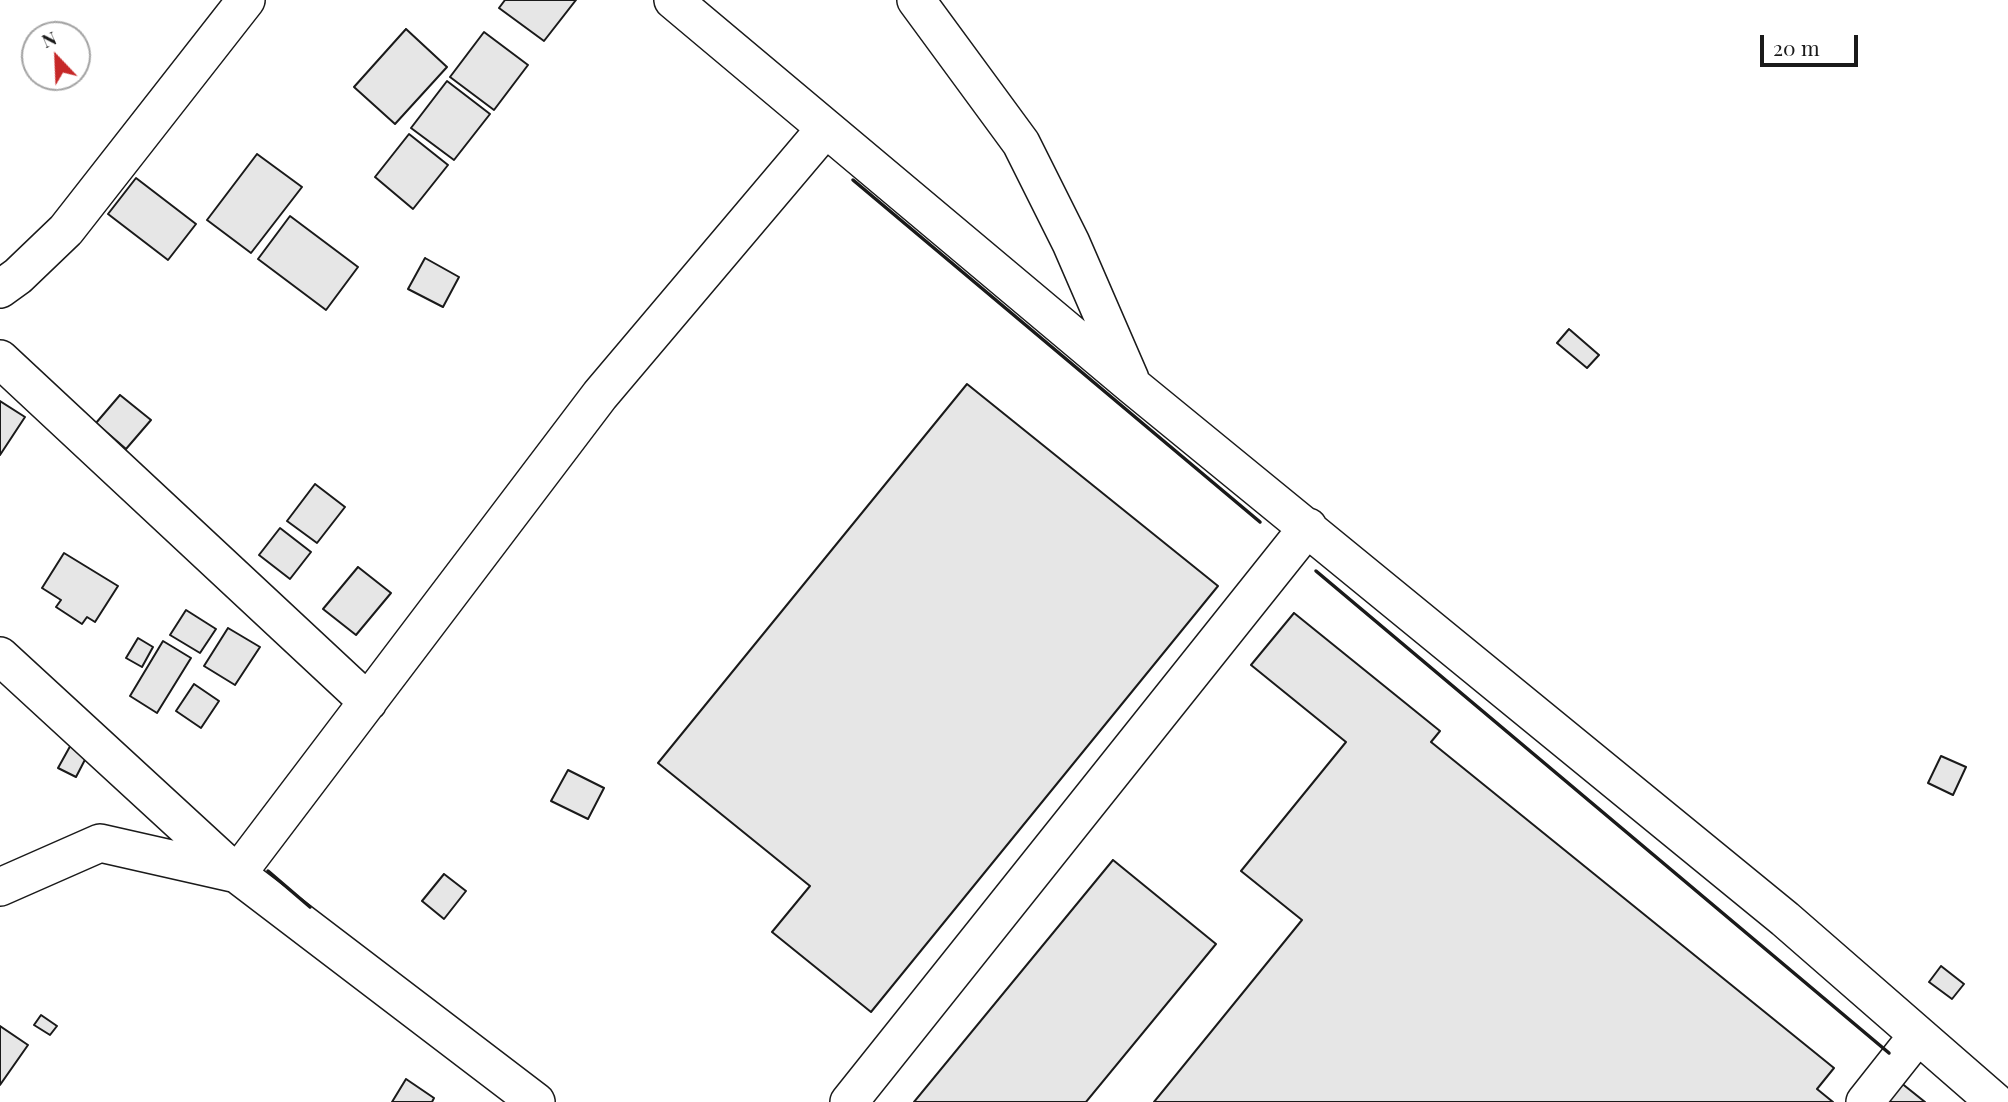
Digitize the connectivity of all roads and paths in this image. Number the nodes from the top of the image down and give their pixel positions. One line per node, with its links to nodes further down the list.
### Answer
1 (246, 0): 5 (street)
2 (673, 0): 4 (street)
3 (916, 0): 7 (street)
4 (825, 129): 7 (street); 10 (street)
5 (0, 289)
6 (0, 359): 10 (street)
7 (1133, 386): 8 (street)
8 (1308, 527): 13 (street); 15 (street)
9 (0, 656): 11 (street)
10 (368, 702): 11 (street)
11 (237, 874): 12 (street); 14 (street)
12 (0, 887)
13 (1918, 1035): 16 (street); 17 (street)
14 (536, 1102)
15 (849, 1102)
16 (1865, 1102)
17 (1995, 1102)

